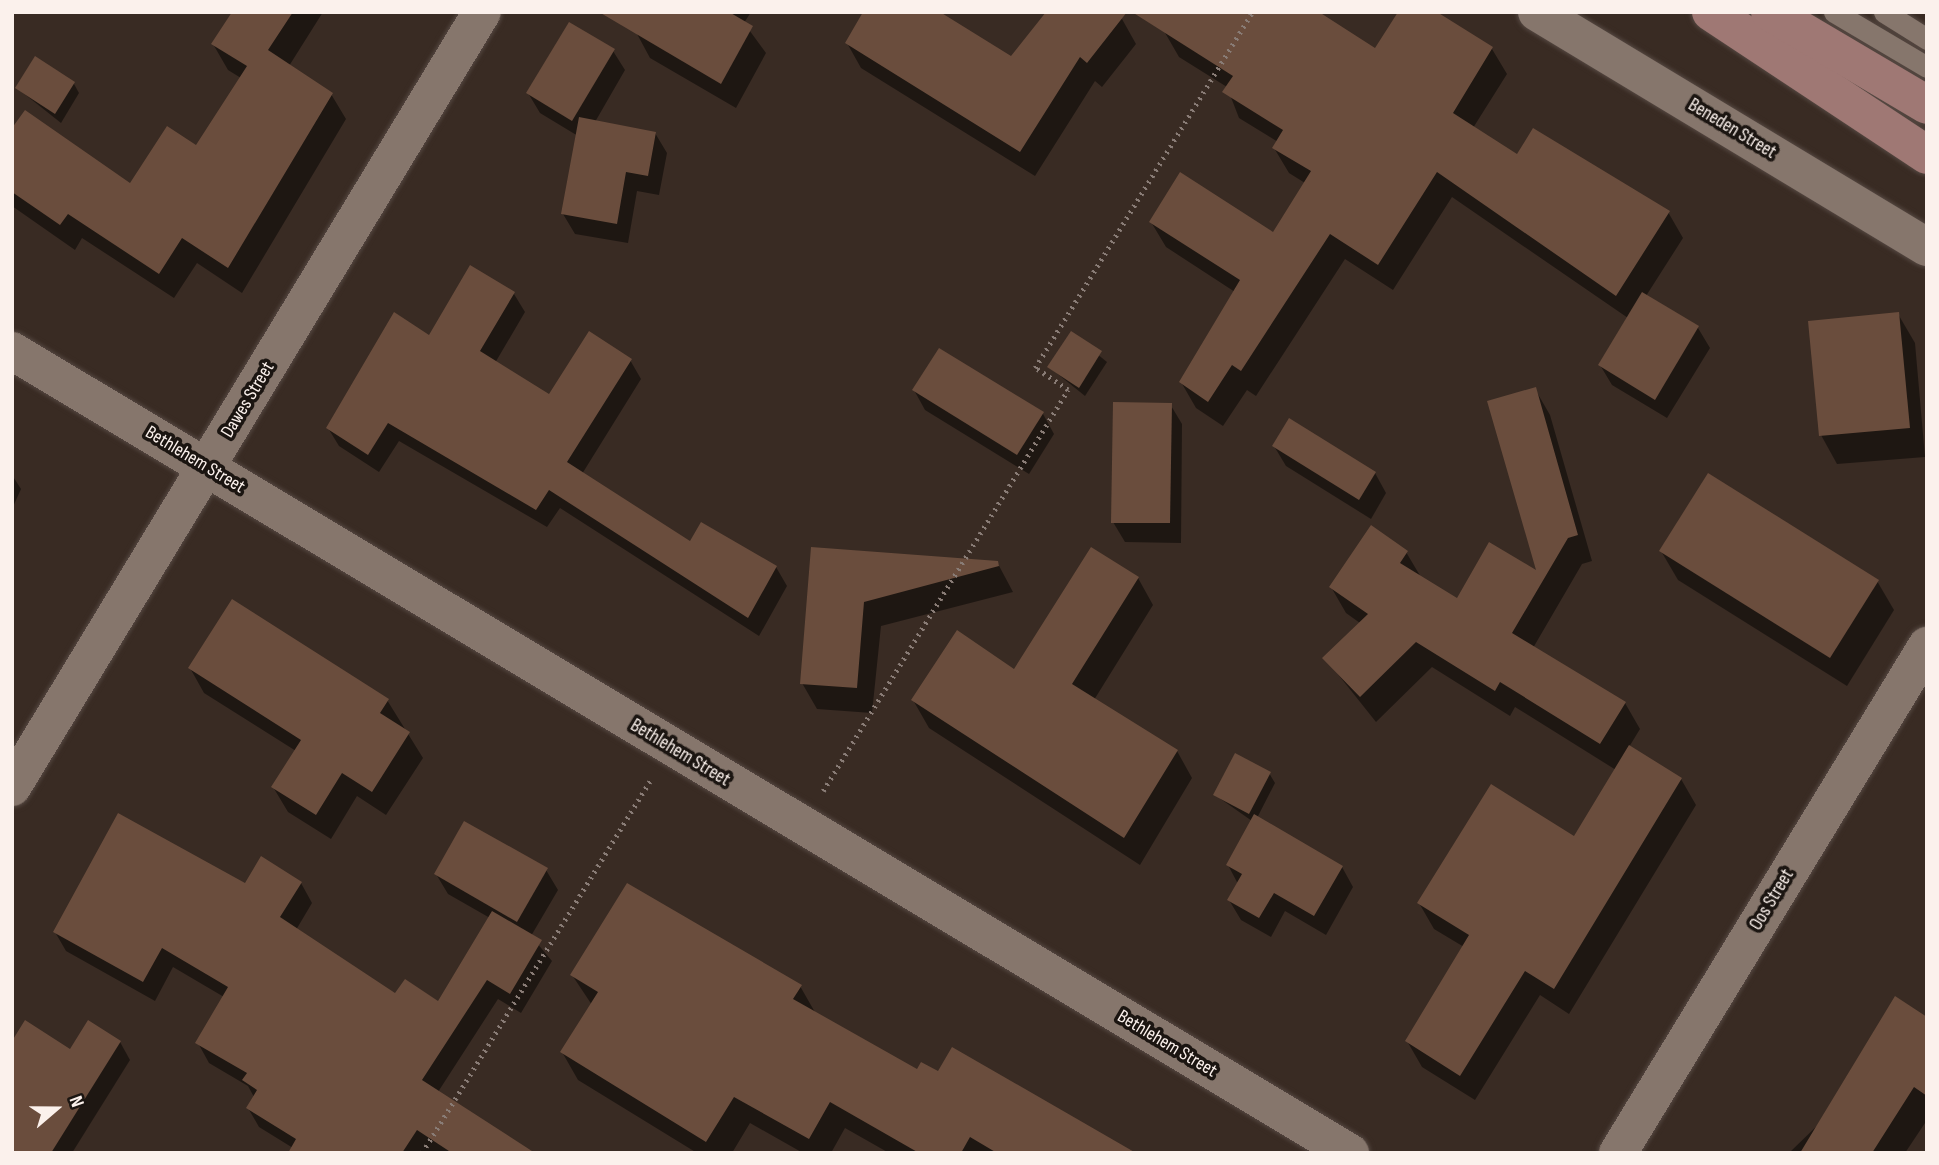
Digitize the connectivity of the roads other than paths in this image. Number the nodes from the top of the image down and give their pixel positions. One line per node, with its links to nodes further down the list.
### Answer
1 (482, 12): 13 (street, Dawes Street)
2 (1537, 12): 11 (street, Beneden Street)
3 (1711, 12): 10 (main road)
4 (1770, 12): 9 (main road)
5 (1834, 12): 8 (lane)
6 (1884, 12): 7 (lane)
7 (1927, 39)
8 (1927, 67)
9 (1927, 104)
10 (1927, 155)
11 (1927, 247)
12 (12, 351): 13 (street, Bethlehem Street)
13 (207, 468): 15 (street, Dawes Street); 16 (street, Bethlehem Street)
14 (1927, 646): 17 (street, Oos Street)
15 (12, 787)
16 (1350, 1153)
17 (1618, 1153)

